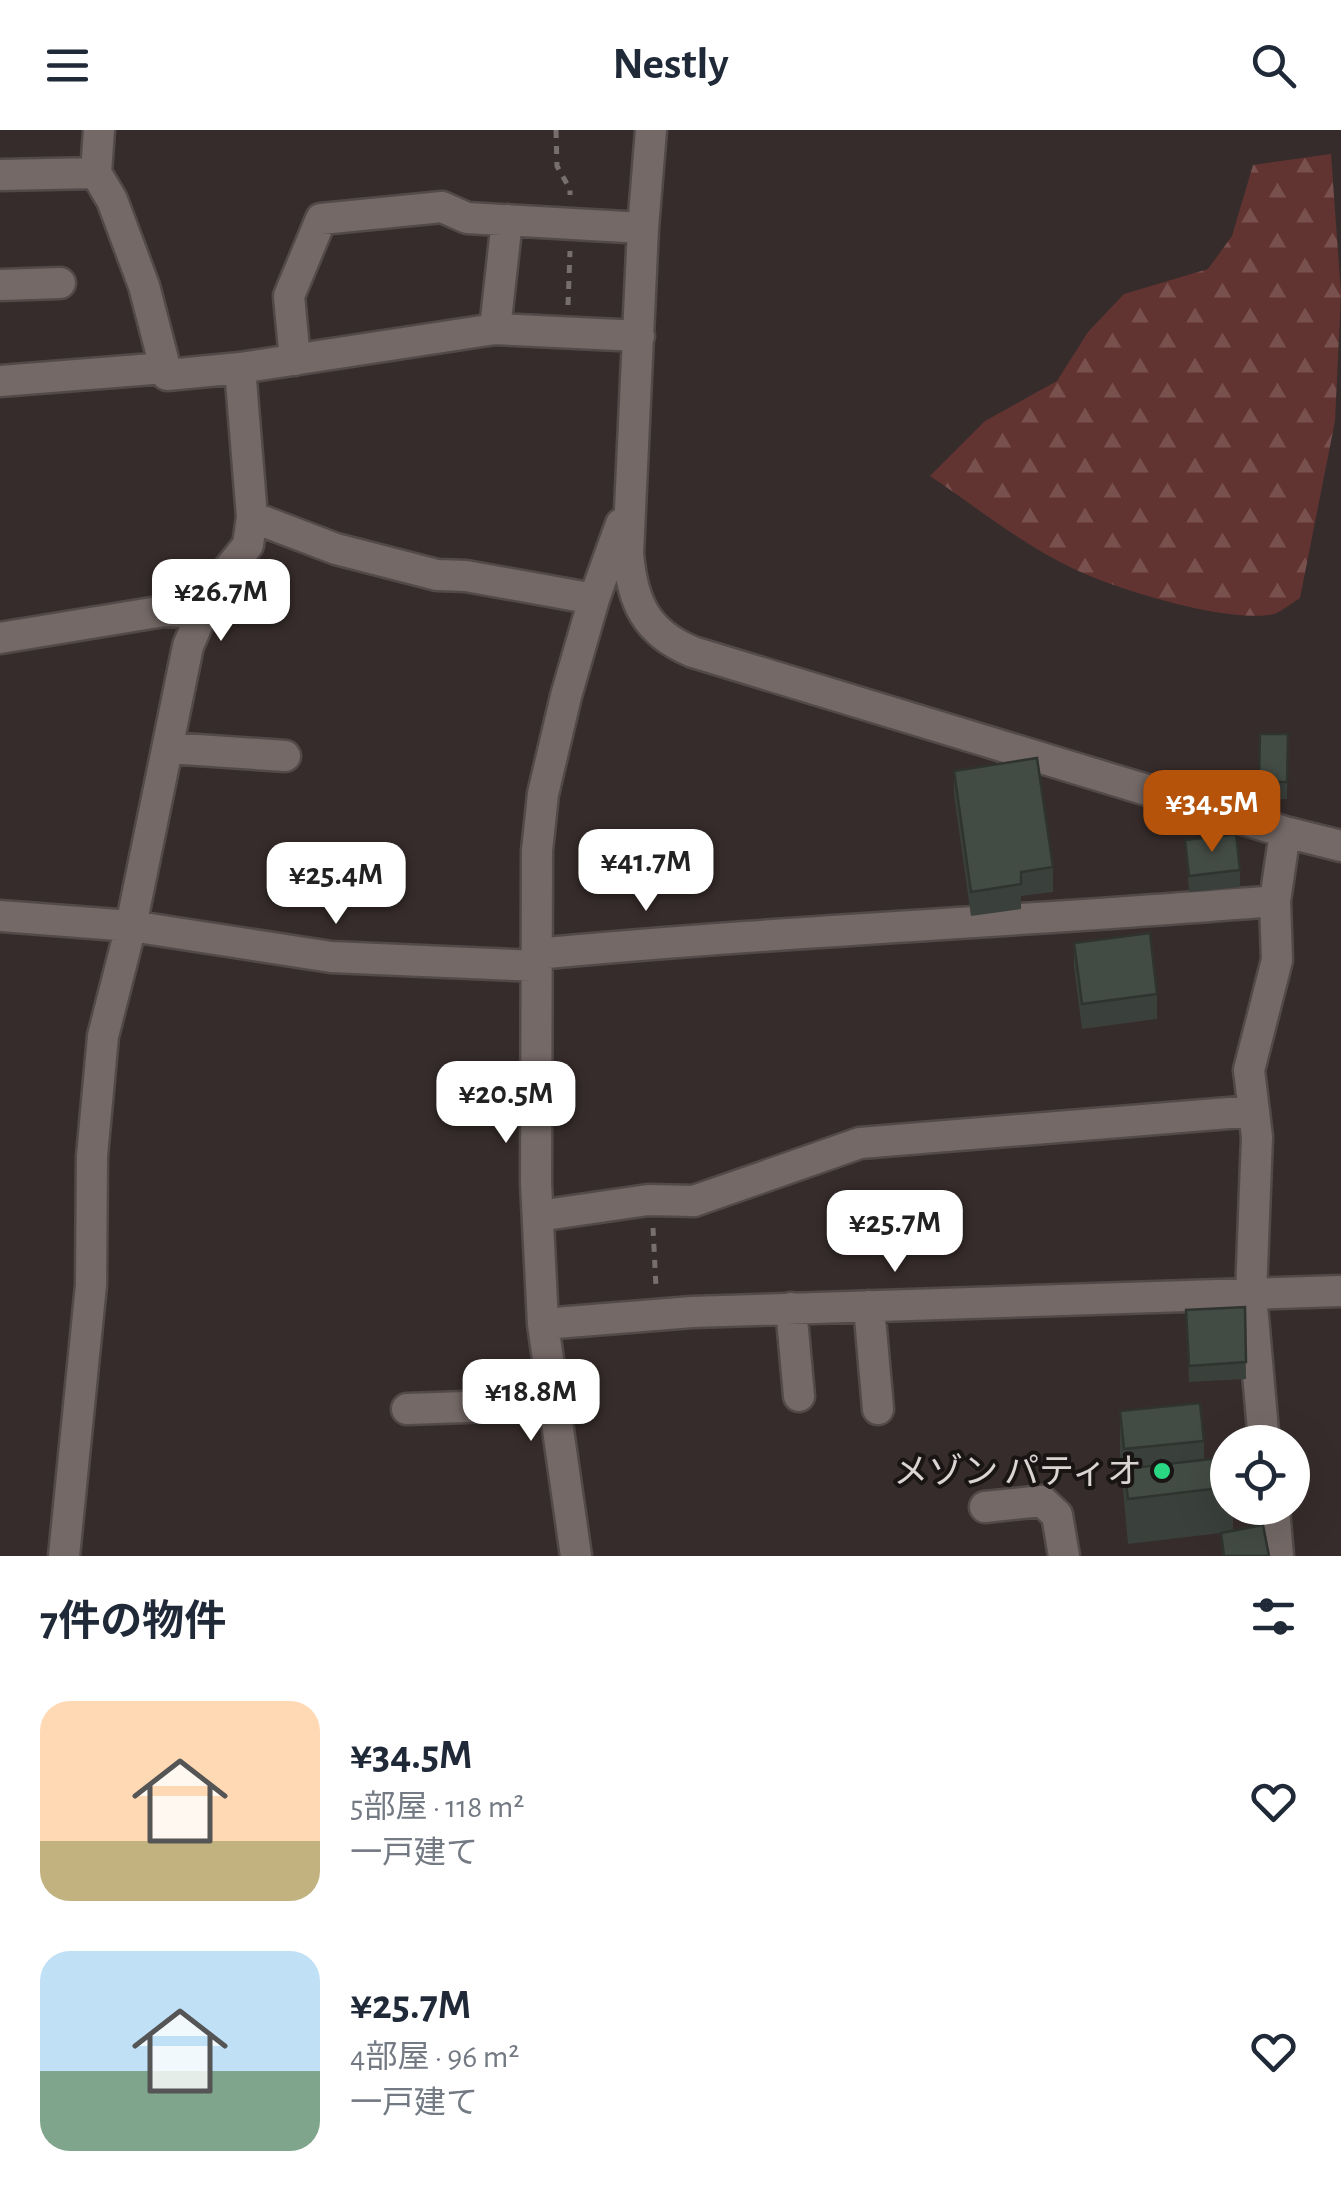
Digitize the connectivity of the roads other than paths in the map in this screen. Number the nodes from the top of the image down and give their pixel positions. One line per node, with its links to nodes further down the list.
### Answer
1 (100, 130): 3 (street)
2 (651, 130): 6 (street)
3 (96, 173): 4 (street); 13 (street)
4 (0, 175)
5 (506, 220): 6 (street); 9 (street); 11 (street)
6 (643, 228): 10 (street)
7 (60, 282): 8 (street)
8 (0, 285)
9 (494, 329): 10 (street); 11 (street)
10 (639, 336): 15 (street)
11 (295, 360): 12 (street)
12 (240, 368): 13 (street); 16 (street)
13 (166, 371): 14 (street)
14 (0, 381)
15 (628, 502): 17 (street); 22 (street)
16 (252, 516): 17 (street); 18 (street)
17 (594, 599): 27 (street)
18 (202, 613): 19 (street); 20 (street)
19 (0, 638)
20 (168, 748): 21 (street); 26 (street)
21 (286, 756)
22 (1284, 832): 23 (street); 24 (street)
23 (1341, 846)
24 (1275, 901): 27 (street); 28 (street)
25 (0, 916): 26 (street)
26 (131, 926): 27 (street); 42 (street)
27 (537, 960): 29 (street)
28 (1254, 1111): 29 (street); 31 (street)
29 (538, 1216): 34 (street)
30 (1341, 1291): 31 (street)
31 (1251, 1294): 32 (street); 39 (street)
32 (869, 1306): 33 (street); 38 (street)
33 (791, 1308): 34 (street); 35 (street)
34 (543, 1324): 36 (street)
35 (799, 1396)
36 (556, 1404): 37 (street); 43 (street)
37 (407, 1409)
38 (878, 1409)
39 (1263, 1425)
40 (985, 1507): 44 (street)
41 (1275, 1525): 45 (street)
42 (64, 1556)
43 (576, 1556)
44 (1064, 1556)
45 (1278, 1556)

